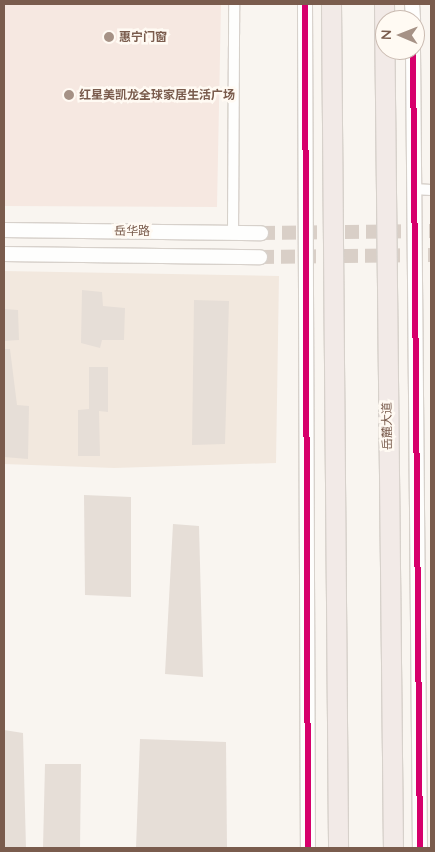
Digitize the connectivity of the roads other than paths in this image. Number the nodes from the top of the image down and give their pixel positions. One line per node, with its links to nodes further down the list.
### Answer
1 (234, 4): 9 (street)
2 (305, 4): 14 (street)
3 (331, 4): 15 (highway)
4 (384, 4): 16 (highway, 岳麓大道)
5 (413, 60): 6 (street)
6 (414, 189): 7 (street); 13 (street)
7 (431, 190)
8 (4, 230): 9 (street, 岳华路)
9 (232, 232): 10 (street, 岳华路)
10 (261, 233)
11 (4, 254): 12 (street, 岳华路)
12 (260, 257)
13 (424, 845)
14 (308, 848)
15 (338, 848)
16 (392, 848)

